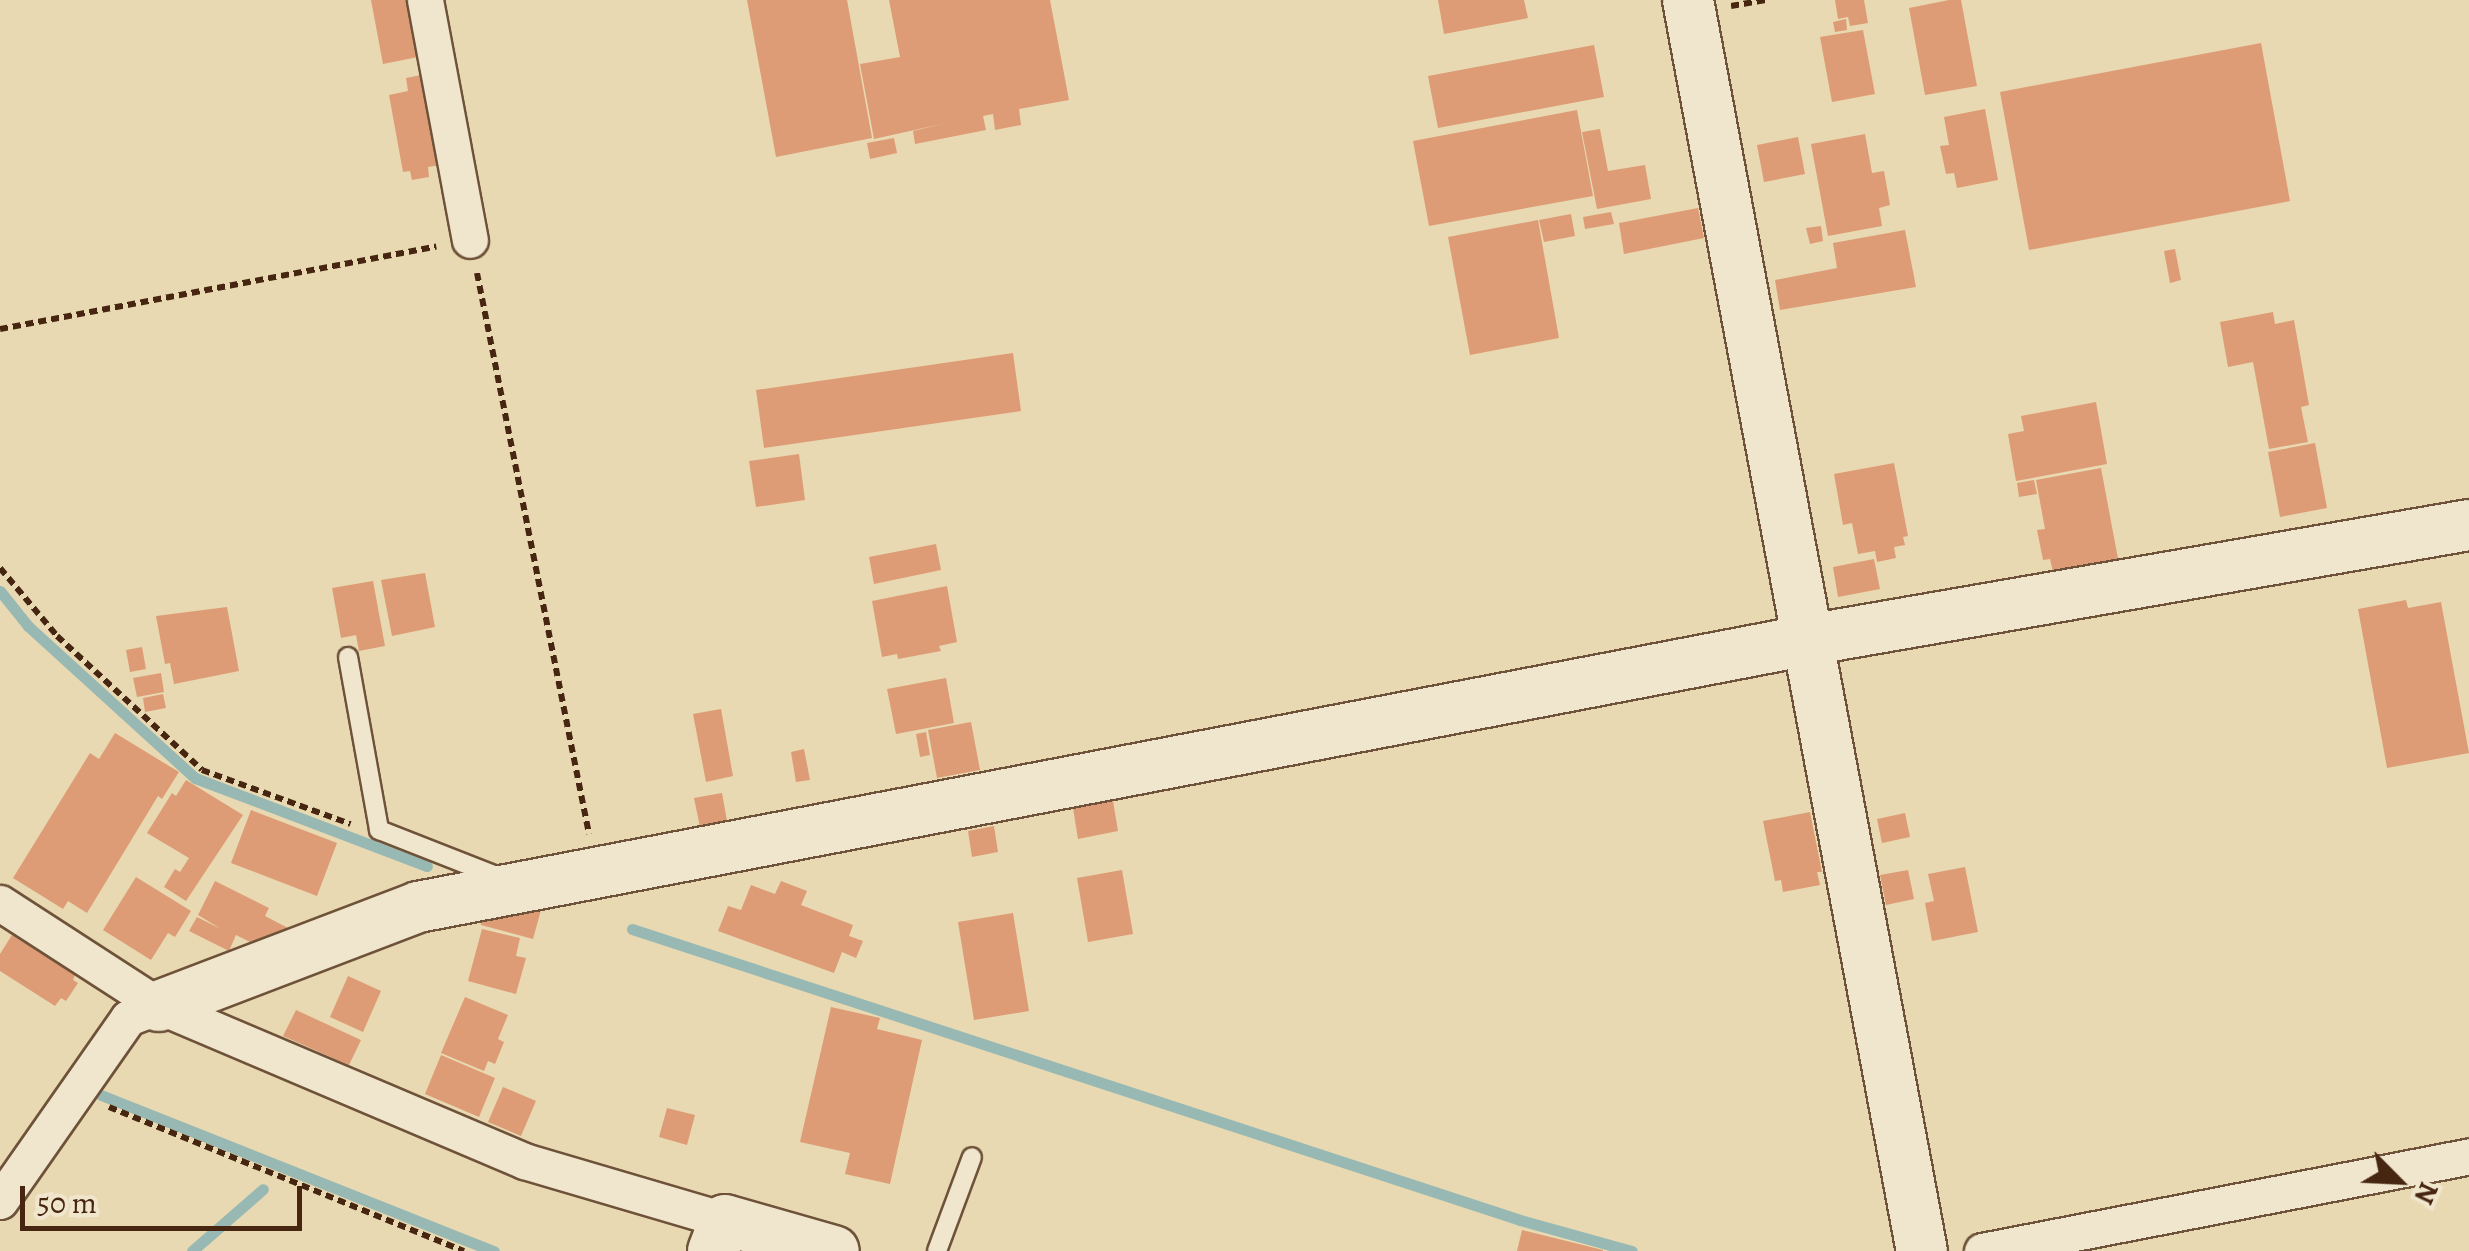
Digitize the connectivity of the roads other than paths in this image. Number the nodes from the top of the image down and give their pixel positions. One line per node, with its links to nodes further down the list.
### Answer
1 (426, 0): 3 (street)
2 (1688, 0): 5 (street)
3 (470, 240)
4 (2469, 525): 5 (street)
5 (1808, 640): 7 (street); 16 (street)
6 (348, 658): 7 (lane)
7 (524, 886): 9 (street)
8 (0, 903): 9 (street)
9 (159, 1006): 12 (street); 13 (street)
10 (2469, 1156): 17 (street)
11 (972, 1157): 15 (lane)
12 (0, 1201)
13 (719, 1236): 14 (street)
14 (834, 1251)
15 (938, 1251)
16 (1922, 1251)
17 (1982, 1251)

